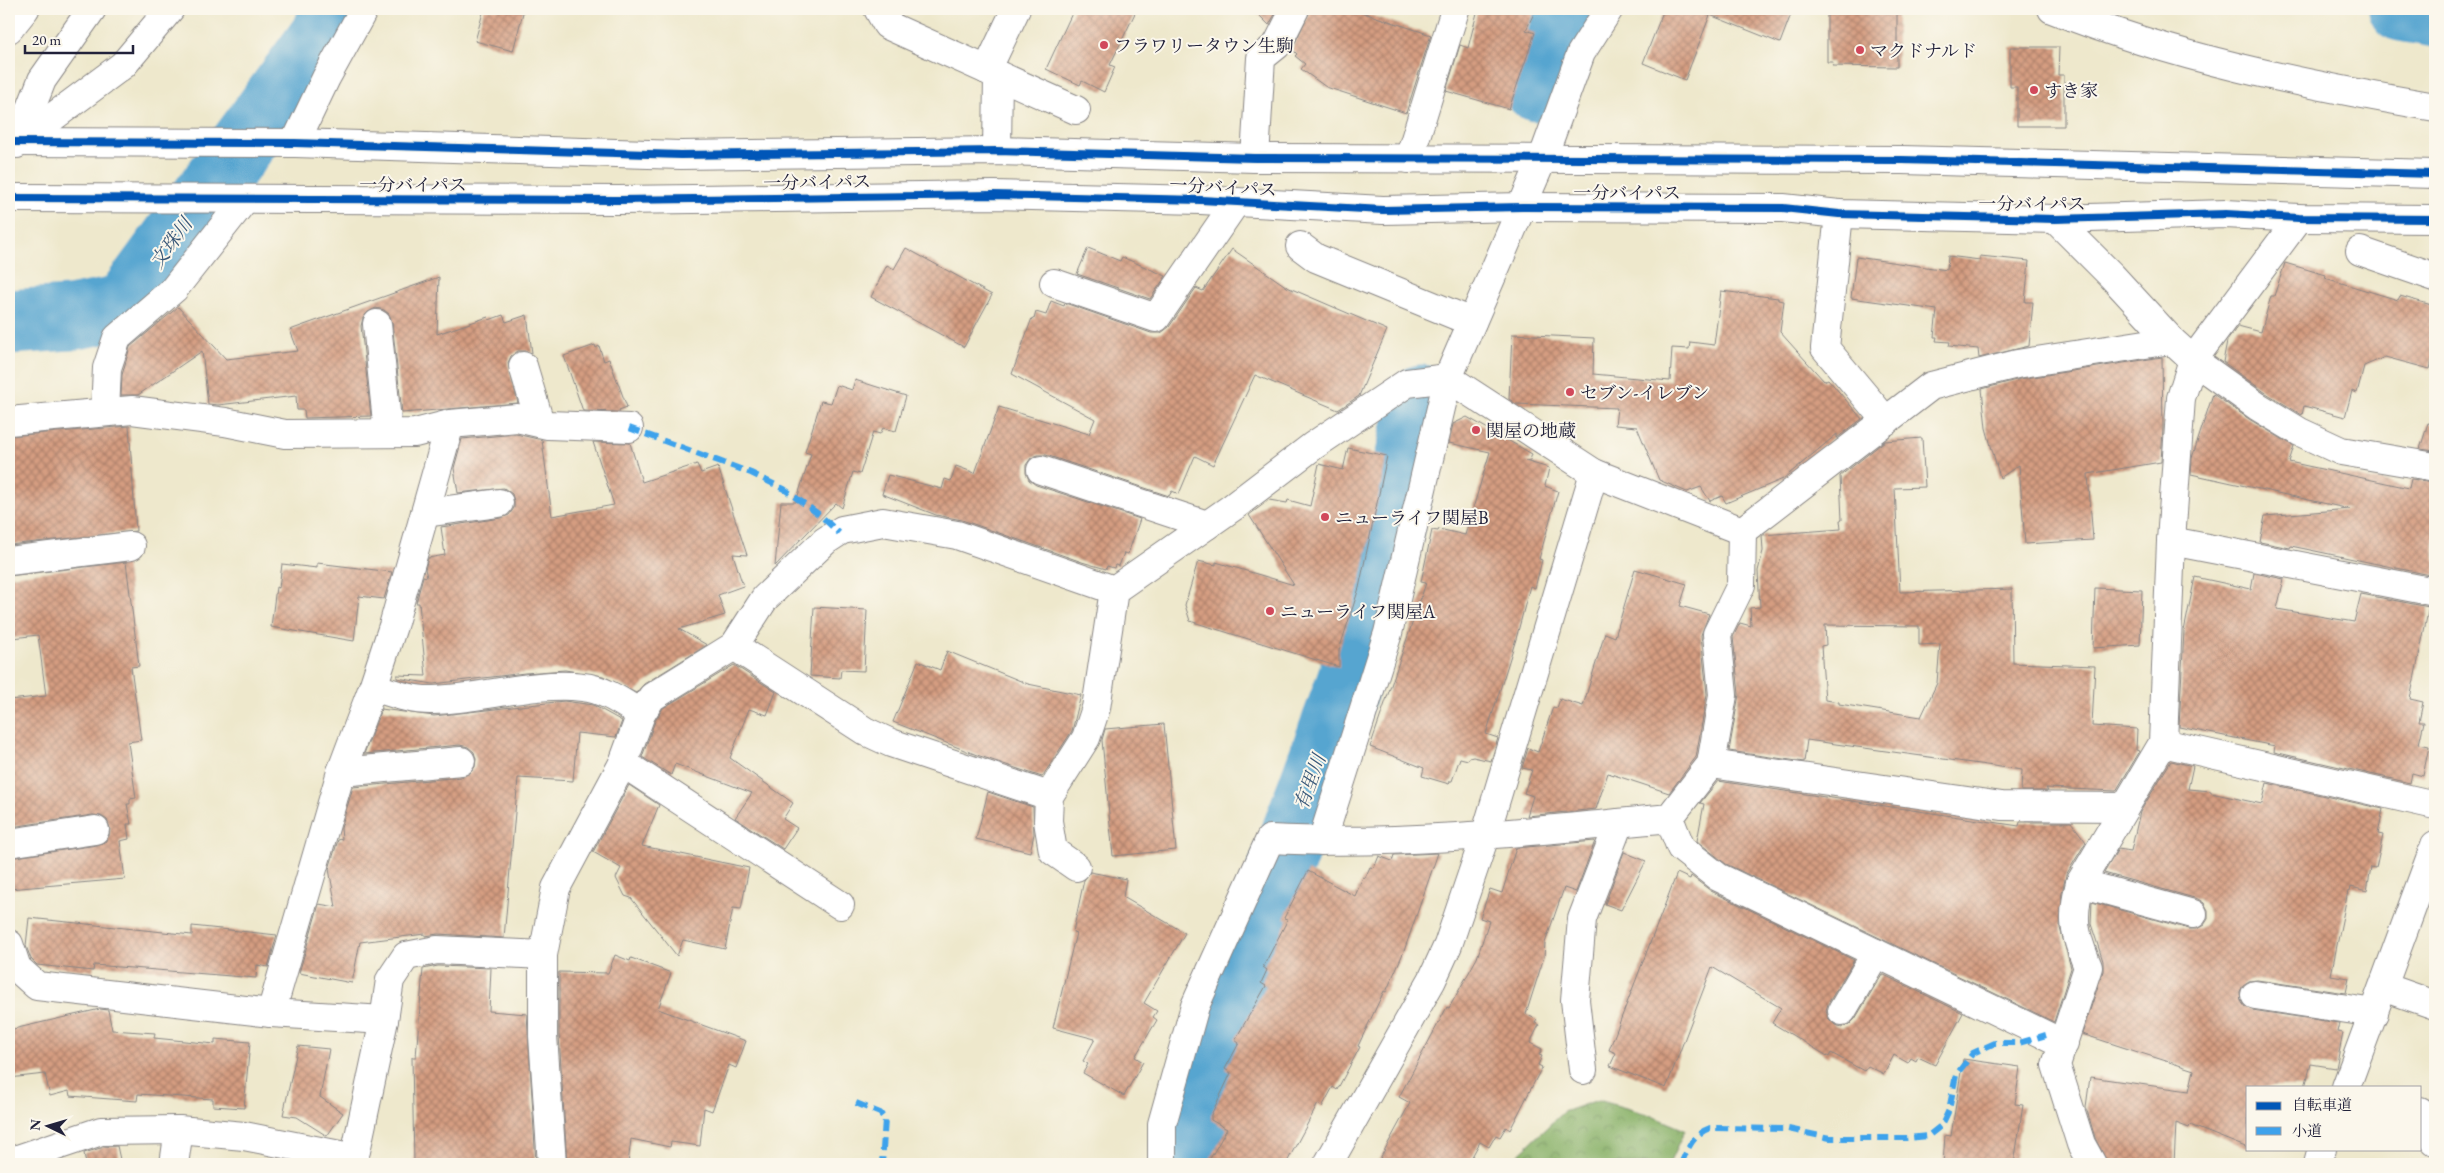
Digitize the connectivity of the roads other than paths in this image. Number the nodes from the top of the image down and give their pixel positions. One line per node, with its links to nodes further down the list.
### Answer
1 (25, 9): 11 (main road)
2 (92, 9): 16 (main road)
3 (170, 9): 16 (main road)
4 (364, 9): 15 (main road)
5 (878, 9): 12 (main road)
6 (1016, 9): 12 (main road)
7 (1295, 9): 18 (main road)
8 (1609, 9): 20 (main road)
9 (2052, 9): 13 (main road)
10 (1455, 10): 19 (main road)
11 (9, 29)
12 (993, 72): 14 (main road); 17 (main road)
13 (2435, 107)
14 (1076, 110)
15 (287, 144): 16 (main road, 一分バイパス); 17 (main road, 一分バイパス)
16 (12, 146)
17 (997, 151): 18 (main road, 一分バイパス)
18 (1255, 158): 19 (main road, 一分バイパス)
19 (1409, 159): 20 (main road, 一分バイパス)
20 (1542, 160): 21 (main road, 一分バイパス); 25 (main road)
21 (2435, 174)
22 (9, 198): 23 (main road, 一分バイパス)
23 (245, 199): 24 (main road, 一分バイパス); 40 (main road)
24 (1236, 202): 25 (main road, 一分バイパス); 33 (main road)
25 (1522, 207): 26 (main road, 一分バイパス); 34 (main road)
26 (1840, 214): 29 (main road, 一分バイパス); 42 (main road)
27 (2299, 218): 28 (main road, 一分バイパス); 29 (main road, 一分バイパス); 37 (main road)
28 (2435, 219)
29 (2055, 220): 36 (main road)
30 (1300, 246): 34 (main road)
31 (2360, 251): 32 (main road)
32 (2435, 277)
33 (1054, 283)
34 (1472, 322): 39 (main road)
35 (377, 324): 46 (main road)
36 (2172, 340): 37 (main road); 42 (main road)
37 (2193, 360): 47 (main road); 54 (main road)
38 (523, 366): 43 (main road)
39 (1448, 378): 49 (main road); 52 (main road); 74 (main road)
40 (105, 412): 41 (main road); 46 (main road)
41 (9, 421)
42 (1886, 421): 53 (main road)
43 (540, 423): 44 (main road); 45 (main road)
44 (450, 424): 46 (main road); 51 (main road)
45 (629, 428)
46 (388, 432)
47 (2435, 467)
48 (1041, 470): 52 (main road)
49 (1594, 473): 53 (main road); 73 (main road)
50 (499, 503): 51 (main road)
51 (424, 513): 60 (main road)
52 (1206, 525): 57 (main road)
53 (1742, 531): 65 (main road)
54 (2171, 541): 58 (main road); 62 (main road)
55 (131, 546): 56 (main road)
56 (9, 561)
57 (1114, 590): 59 (main road); 67 (main road)
58 (2435, 592)
59 (734, 646): 61 (main road); 67 (main road)
60 (373, 687): 61 (main road); 66 (main road)
61 (641, 714): 64 (main road)
62 (2163, 743): 68 (main road); 69 (main road)
63 (460, 761): 66 (main road)
64 (623, 763): 79 (main road); 82 (main road)
65 (1711, 764): 68 (main road); 70 (main road)
66 (341, 772): 88 (main road)
67 (1049, 796): 77 (main road)
68 (2125, 806): 78 (main road)
69 (2435, 806)
70 (1669, 818): 71 (main road); 81 (main road)
71 (1619, 823): 73 (main road); 92 (main road)
72 (94, 830): 75 (main road)
73 (1484, 836): 74 (main road); 102 (main road)
74 (1322, 842): 101 (main road)
75 (9, 843)
76 (2435, 845): 84 (main road)
77 (1076, 867)
78 (2080, 884): 80 (main road); 91 (main road)
79 (840, 905)
80 (2193, 914)
81 (1876, 953): 87 (main road); 91 (main road)
82 (543, 955): 90 (main road); 100 (main road)
83 (12, 962): 88 (main road)
84 (2384, 987): 86 (main road); 89 (main road)
85 (2255, 995): 89 (main road)
86 (2435, 1005)
87 (1842, 1011)
88 (271, 1013): 90 (main road)
89 (2374, 1013): 93 (main road)
90 (384, 1020): 95 (main road)
91 (2064, 1044): 103 (main road)
92 (1583, 1070)
93 (2346, 1086)
94 (2422, 1115): 96 (main road)
95 (180, 1130): 98 (main road); 99 (main road)
96 (2435, 1141)
97 (2322, 1150): 104 (main road)
98 (9, 1162)
99 (174, 1164)
100 (552, 1164)
101 (1162, 1164)
102 (1328, 1164)
103 (2092, 1164)
104 (2318, 1164)

